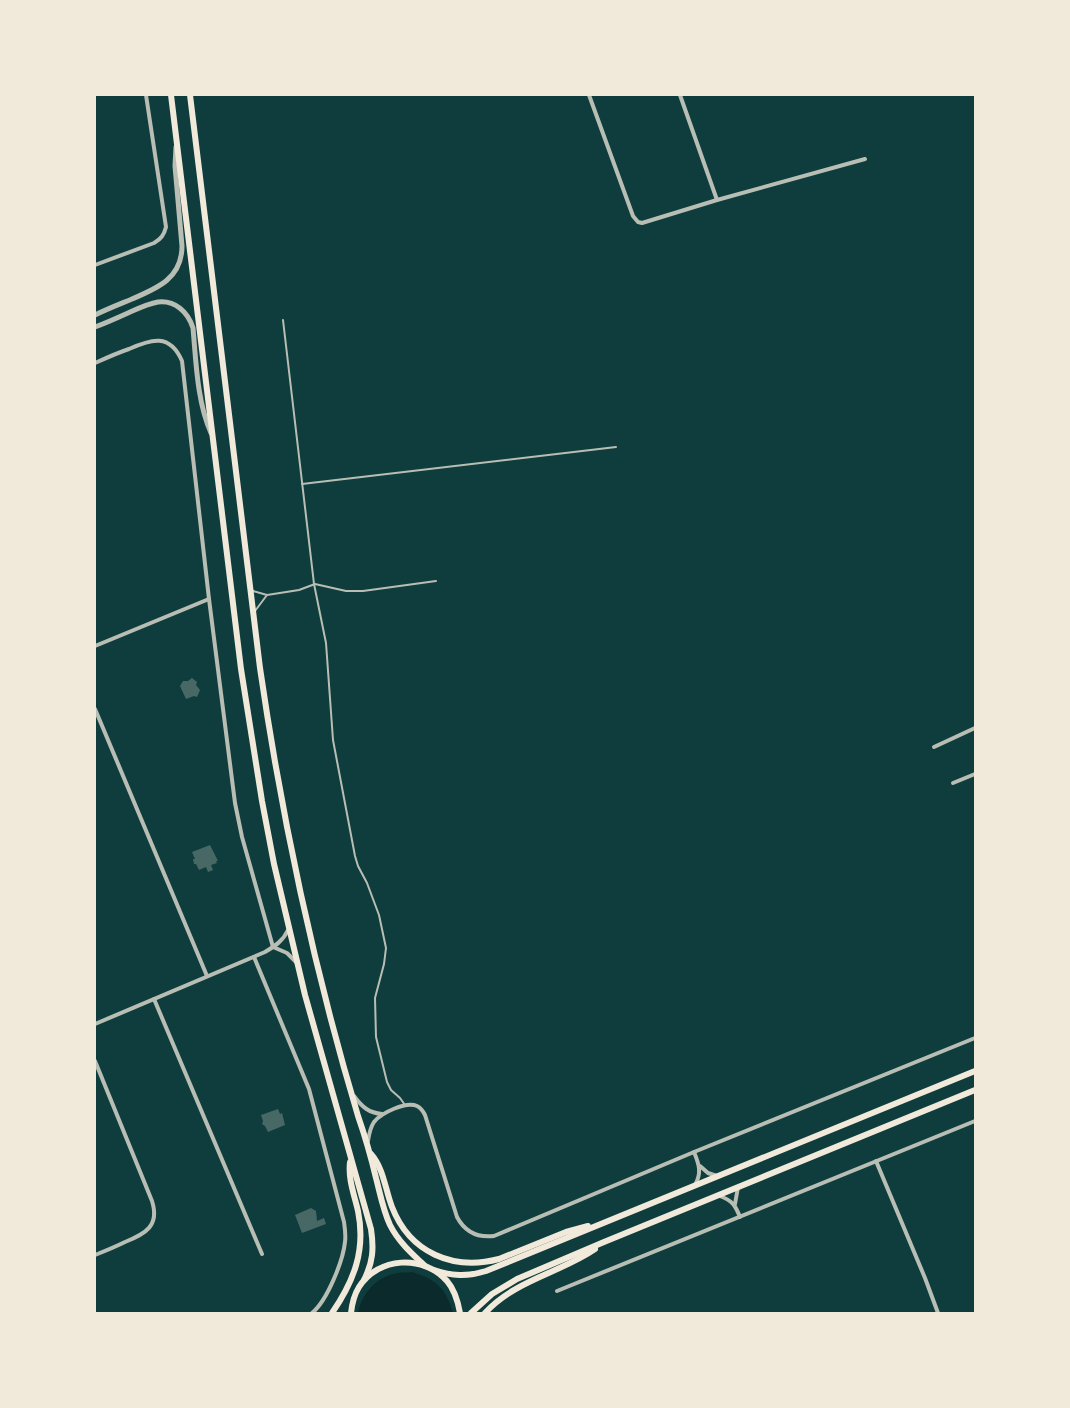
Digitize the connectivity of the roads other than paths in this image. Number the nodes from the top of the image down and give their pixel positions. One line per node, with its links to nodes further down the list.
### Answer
1 (146, 95): 9 (street)
2 (171, 95): 6 (main road)
3 (190, 95): 19 (main road)
4 (589, 95): 8 (street)
5 (680, 95): 8 (street)
6 (177, 139): 10 (street); 14 (main road)
7 (865, 159): 8 (street)
8 (717, 200)
9 (95, 265)
10 (95, 314)
11 (283, 320): 16 (lane)
12 (95, 327): 14 (street)
13 (95, 363): 21 (street)
14 (213, 438): 29 (main road)
15 (616, 447): 16 (lane)
16 (302, 484): 18 (lane)
17 (436, 580): 18 (lane)
18 (314, 584): 20 (lane); 41 (lane)
19 (250, 589): 20 (lane); 22 (main road)
20 (267, 595): 22 (lane)
21 (209, 599): 23 (street); 30 (street)
22 (253, 613): 39 (main road)
23 (95, 646)
24 (95, 709): 33 (street)
25 (975, 728): 26 (street)
26 (934, 747)
27 (975, 774): 28 (street)
28 (953, 783)
29 (288, 930): 30 (street); 32 (main road)
30 (273, 947): 31 (street); 32 (street)
31 (254, 957): 33 (street); 64 (street)
32 (297, 963): 46 (main road)
33 (208, 976): 34 (street)
34 (154, 999): 35 (street); 57 (street)
35 (95, 1024)
36 (975, 1038): 45 (street)
37 (95, 1062): 58 (street)
38 (975, 1071): 49 (main road)
39 (350, 1090): 42 (street); 44 (main road)
40 (975, 1090): 51 (main road)
41 (406, 1105): 42 (street); 45 (street)
42 (382, 1114): 44 (street)
43 (975, 1121): 47 (street)
44 (368, 1149): 55 (main road); 59 (main road)
45 (694, 1152): 48 (street)
46 (351, 1158): 61 (main road); 65 (main road)
47 (876, 1161): 54 (street); 71 (street)
48 (700, 1166): 49 (street); 50 (street)
49 (718, 1176): 50 (main road)
50 (694, 1187): 55 (main road)
51 (739, 1187): 52 (main road); 53 (street)
52 (719, 1195): 53 (street); 56 (main road)
53 (734, 1204): 54 (street)
54 (740, 1217): 62 (street)
55 (597, 1226): 60 (main road)
56 (604, 1242): 69 (main road); 70 (main road)
57 (262, 1254)
58 (95, 1255)
59 (424, 1265): 60 (main road); 61 (main road)
60 (434, 1270): 68 (main road)
61 (364, 1280): 63 (main road)
62 (557, 1291)
63 (353, 1300): 66 (main road); 67 (main road)
64 (312, 1313)
65 (332, 1313)
66 (345, 1313)
67 (350, 1313)
68 (460, 1313)
69 (471, 1313)
70 (485, 1313)
71 (938, 1313)

